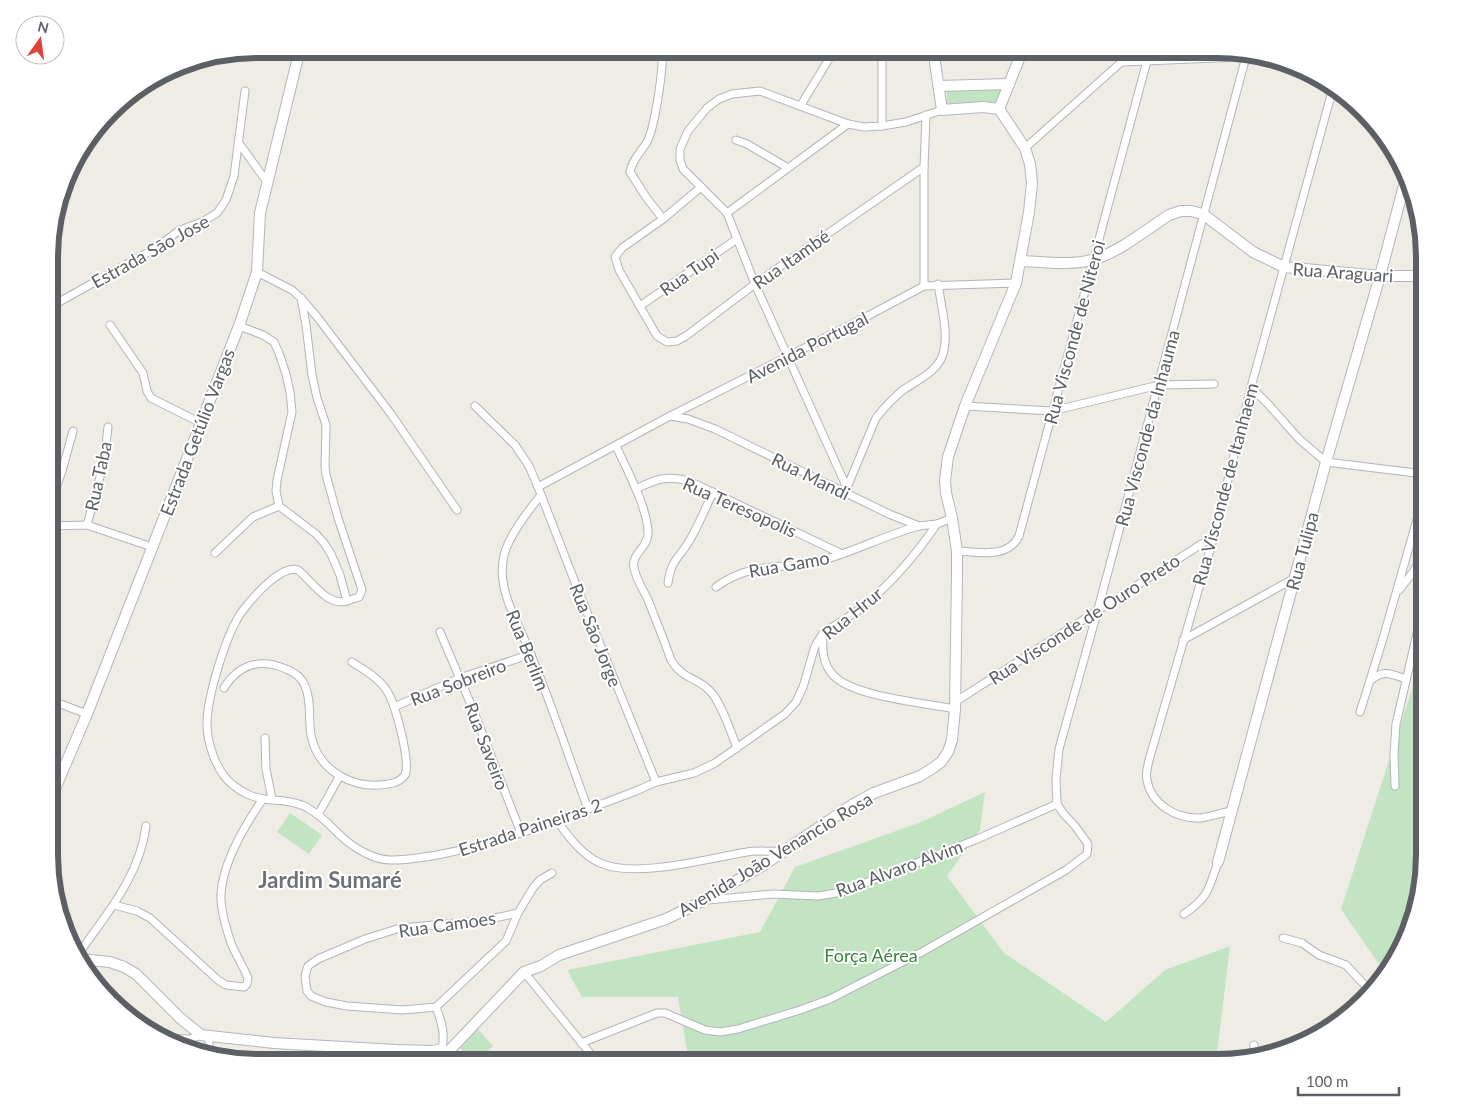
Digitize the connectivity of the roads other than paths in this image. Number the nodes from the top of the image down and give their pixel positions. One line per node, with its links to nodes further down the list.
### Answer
1 (298, 58): 27 (main road, Estrada Getúlio Vargas)
2 (661, 58): 32 (street)
3 (830, 58): 16 (street)
4 (882, 58): 21 (street)
5 (934, 58): 13 (main road)
6 (1019, 58): 12 (main road)
7 (1127, 58): 11 (street)
8 (1196, 58): 10 (street)
9 (1245, 59): 31 (street, Rua Visconde da Inhauma)
10 (1146, 61): 11 (street); 34 (street, Rua Visconde de Niteroi)
11 (1123, 62): 24 (street)
12 (1009, 84): 13 (main road); 17 (main road)
13 (939, 86): 18 (main road)
14 (245, 90): 23 (street, Estrada Sāo Jose)
15 (1331, 94): 36 (street, Rua Visconde de Itanhaem)
16 (801, 105): 20 (street); 28 (street)
17 (999, 109): 18 (main road); 24 (main road, Avenida João Venancio Rosa)
18 (942, 110): 19 (street)
19 (926, 115): 21 (street); 25 (street)
20 (848, 124): 21 (street); 26 (street)
21 (882, 126)
22 (736, 140): 26 (street)
23 (239, 143): 27 (street); 45 (street, Estrada Sāo Jose)
24 (1025, 148): 35 (main road, Avenida João Venancio Rosa)
25 (924, 167): 41 (street, Rua Itambé); 43 (street)
26 (788, 168): 30 (street)
27 (267, 182): 37 (main road, Estrada Getúlio Vargas)
28 (701, 187): 30 (street); 32 (street)
29 (1403, 189): 38 (main road, Rua Tulipa)
30 (727, 213): 33 (street)
31 (1203, 214): 34 (main road); 36 (main road, Rua Araguari); 50 (street, Rua Visconde da Inhauma)
32 (663, 219): 46 (street)
33 (737, 239): 41 (street); 46 (street, Rua Tupi)
34 (1094, 260): 35 (main road); 55 (street, Rua Visconde de Niteroi)
35 (1021, 261): 40 (main road, Avenida João Venancio Rosa)
36 (1284, 267): 38 (main road, Rua Araguari); 52 (street, Rua Visconde de Itanhaem)
37 (257, 272): 44 (street); 48 (main road, Estrada Getúlio Vargas)
38 (1380, 276): 39 (main road, Rua Araguari); 61 (main road, Rua Tulipa)
39 (1416, 276)
40 (1016, 283): 42 (street, Avenida Portugal); 54 (main road, Avenida João Venancio Rosa)
41 (755, 284): 46 (street, Rua Itambé); 49 (street)
42 (938, 284): 43 (street, Avenida Portugal); 66 (street)
43 (924, 286): 49 (street, Avenida Portugal)
44 (301, 298): 70 (street); 87 (street)
45 (58, 303)
46 (640, 306)
47 (110, 325): 57 (street)
48 (239, 326): 57 (main road, Estrada Getúlio Vargas); 69 (street)
49 (787, 356): 56 (street, Avenida Portugal); 66 (street)
50 (1159, 384): 51 (street); 55 (street); 88 (street, Rua Visconde da Inhauma)
51 (1214, 384)
52 (1251, 387): 61 (street); 77 (street, Rua Visconde de Itanhaem)
53 (475, 406): 64 (street, Rua São Jorge)
54 (965, 406): 55 (street); 71 (main road, Avenida João Venancio Rosa)
55 (1052, 410): 79 (street, Rua Visconde de Niteroi)
56 (670, 416): 60 (street, Avenida Portugal); 66 (street, Rua Mandi)
57 (201, 423): 78 (main road, Estrada Getúlio Vargas)
58 (108, 427): 74 (street, Rua Taba)
59 (73, 431): 63 (street)
60 (616, 446): 64 (street, Avenida Portugal); 65 (street)
61 (1326, 462): 62 (street); 83 (main road, Rua Tulipa)
62 (1416, 473)
63 (58, 482)
64 (538, 487): 68 (street, Rua São Jorge)
65 (636, 489): 67 (street, Rua Teresopolis); 105 (street)
66 (845, 490): 76 (street, Rua Mandi)
67 (714, 492): 81 (street, Rua Teresopolis); 84 (street)
68 (541, 495): 93 (street, Rua Berlim); 109 (street, Rua São Jorge)
69 (279, 506): 80 (street); 87 (street)
70 (457, 510)
71 (952, 518): 73 (street, Rua Mandi); 79 (main road, Avenida João Venancio Rosa)
72 (1416, 523): 86 (street)
73 (938, 524): 76 (street, Rua Mandi); 90 (street, Rua Hrur)
74 (86, 525): 75 (street); 78 (street)
75 (58, 526)
76 (919, 526): 81 (street, Rua Gamo)
77 (1214, 536): 88 (street, Rua Visconde de Ouro Preto); 92 (street, Rua Visconde de Itanhaem)
78 (152, 546): 103 (main road, Estrada Getúlio Vargas)
79 (957, 550): 100 (main road, Avenida João Venancio Rosa)
80 (215, 553)
81 (842, 554): 85 (street, Rua Gamo)
82 (1416, 567): 86 (street)
83 (1295, 578): 92 (street); 116 (main road, Rua Tulipa)
84 (668, 583)
85 (716, 587)
86 (1396, 594): 97 (street)
87 (347, 600): 112 (street, Estrada Paineiras 2)
88 (1098, 609): 100 (street, Rua Visconde de Ouro Preto); 114 (street, Rua Visconde da Inhauma)
89 (440, 632): 95 (street, Rua Saveiro)
90 (824, 632): 100 (street); 105 (street, Rua Hrur)
91 (1416, 637): 96 (street)
92 (1183, 640): 116 (street, Rua Visconde de Itanhaem)
93 (531, 654): 95 (street, Rua Sobreiro); 115 (street, Rua Berlim)
94 (352, 662): 101 (street)
95 (460, 678): 101 (street, Rua Sobreiro); 120 (street, Rua Saveiro)
96 (1406, 680): 97 (street); 111 (street)
97 (1369, 682): 102 (street)
98 (224, 688): 108 (street, Rua Sobreiro)
99 (58, 703): 103 (street)
100 (955, 706): 121 (main road, Avenida João Venancio Rosa)
101 (394, 707): 108 (street, Rua Sobreiro)
102 (1360, 712)
103 (87, 714): 107 (main road, Estrada Getúlio Vargas)
104 (265, 738): 113 (street)
105 (738, 748): 109 (street, Rua Hrur)
106 (58, 767): 107 (street)
107 (64, 769): 110 (main road, Estrada Getúlio Vargas)
108 (339, 776): 117 (street)
109 (656, 782): 115 (street, Estrada Paineiras 2)
110 (58, 783)
111 (1394, 786)
112 (263, 799): 113 (street, Estrada Paineiras 2); 125 (street)
113 (272, 799): 117 (street, Estrada Paineiras 2)
114 (1057, 804): 124 (street, Rua Alvaro Alvim); 136 (street)
115 (588, 809): 118 (street, Estrada Paineiras 2)
116 (1231, 811): 122 (main road, Rua Tulipa)
117 (318, 815): 120 (street, Estrada Paineiras 2)
118 (557, 821): 120 (street, Estrada Paineiras 2); 121 (street)
119 (146, 826): 125 (street)
120 (521, 833)
121 (781, 852): 124 (main road, Avenida João Venancio Rosa)
122 (1218, 862): 127 (street, Rua Tulipa)
123 (552, 873): 126 (street, Rua Camoes)
124 (705, 900): 131 (main road, Avenida João Venancio Rosa)
125 (114, 905): 129 (street)
126 (518, 913): 133 (street, Rua Camoes); 133 (street, Rua Camoes)
127 (1184, 914)
128 (1283, 938): 132 (street)
129 (82, 951)
130 (86, 958): 134 (main road)
131 (524, 972): 136 (street); 139 (main road, Avenida João Venancio Rosa)
132 (1367, 986)
133 (436, 1007): 139 (street)
134 (205, 1036): 135 (street); 138 (street); 139 (main road)
135 (180, 1039)
136 (581, 1043): 142 (street)
137 (1254, 1045): 140 (street)
138 (208, 1049)
139 (444, 1051): 141 (main road)
140 (1253, 1051)
141 (448, 1054)
142 (590, 1054)

